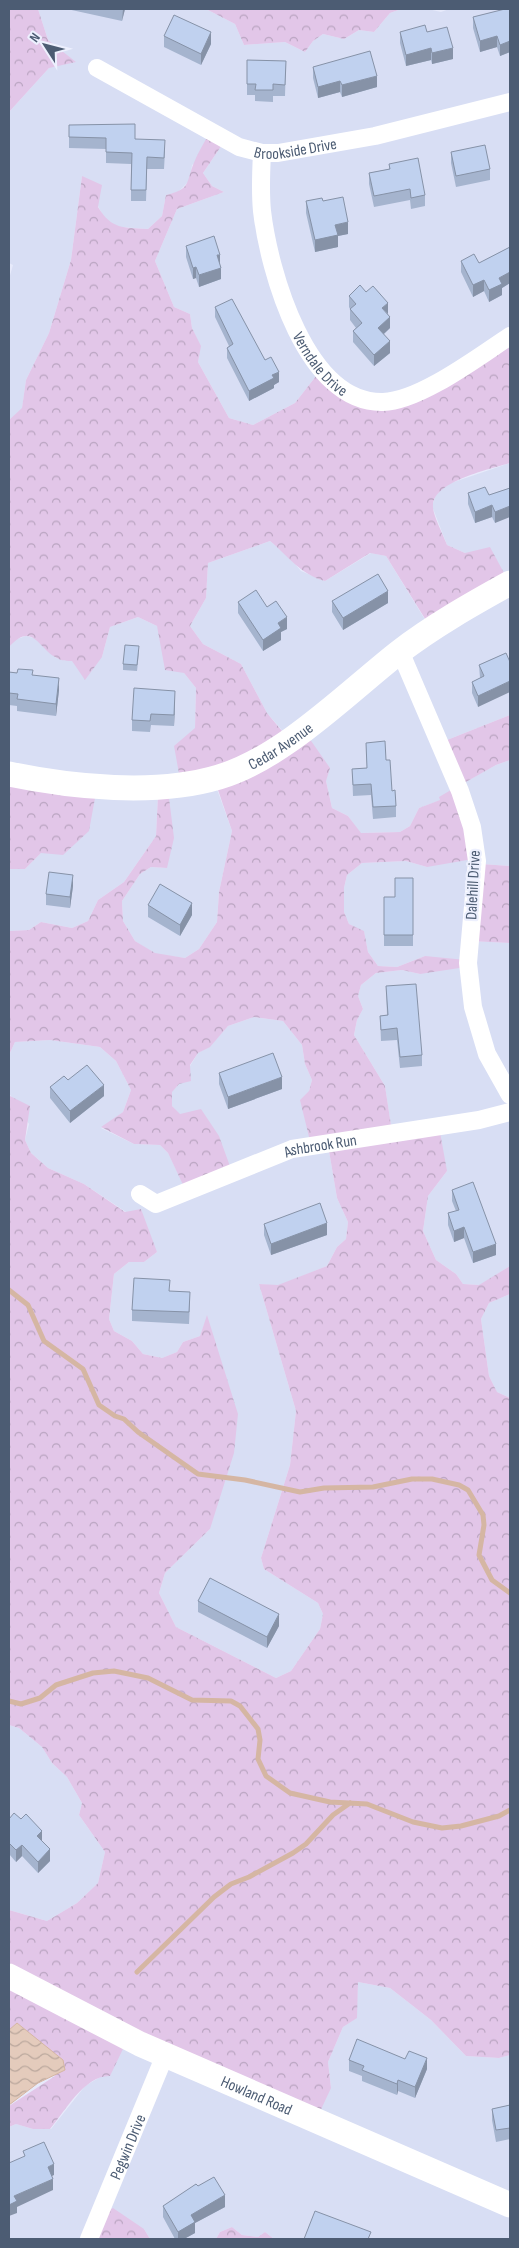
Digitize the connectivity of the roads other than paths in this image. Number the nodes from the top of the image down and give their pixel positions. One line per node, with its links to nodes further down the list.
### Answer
1 (97, 68): 3 (street, Brookside Drive)
2 (510, 102): 3 (street, Brookside Drive)
3 (262, 154): 4 (street, Verndale Drive)
4 (510, 336)
5 (510, 583): 6 (street, Cedar Avenue)
6 (400, 652): 7 (street, Cedar Avenue); 8 (street, Dalehill Drive)
7 (9, 774)
8 (510, 1095)
9 (510, 1112): 10 (street, Ashbrook Run)
10 (140, 1194)
11 (9, 1976): 12 (street, Howland Road)
12 (165, 2055): 13 (street, Howland Road); 14 (street, Pegwin Drive)
13 (510, 2205)
14 (89, 2239)

